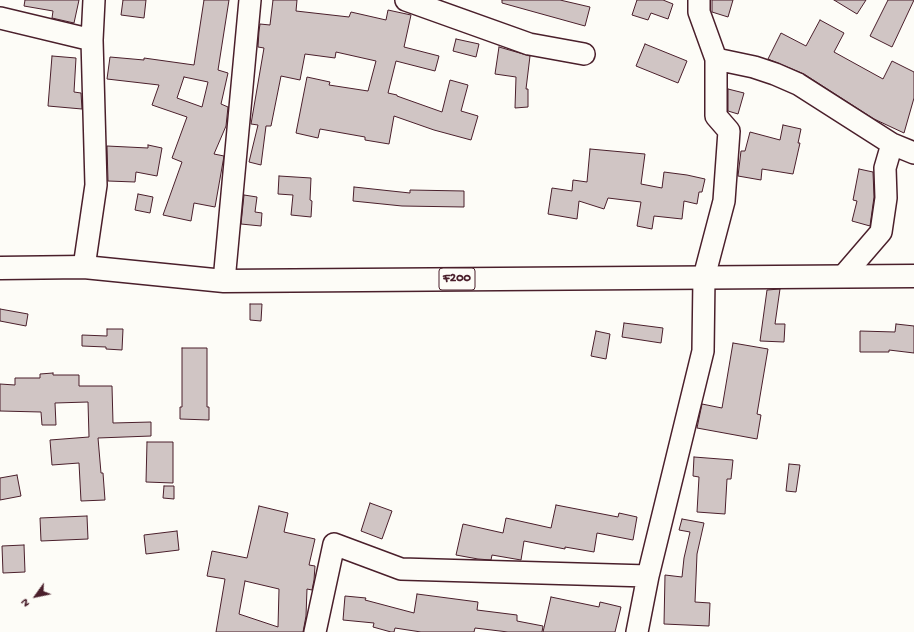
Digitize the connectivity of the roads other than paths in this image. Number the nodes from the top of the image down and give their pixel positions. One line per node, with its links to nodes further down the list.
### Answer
1 (94, 0): 6 (street)
2 (250, 0): 16 (street)
3 (406, 0): 7 (street)
4 (699, 0): 8 (street)
5 (0, 18): 6 (street)
6 (92, 40): 11 (street)
7 (584, 54)
8 (716, 59): 9 (street); 15 (street)
9 (892, 144): 10 (street); 13 (street)
10 (914, 153)
11 (84, 267): 12 (main road, F200); 16 (main road, F200)
12 (0, 268)
13 (844, 276): 14 (main road, F200); 15 (main road, F200)
14 (914, 276)
15 (704, 277): 16 (main road, F200); 17 (street)
16 (224, 281)
17 (648, 576): 18 (street); 19 (street)
18 (315, 632)
19 (637, 632)

